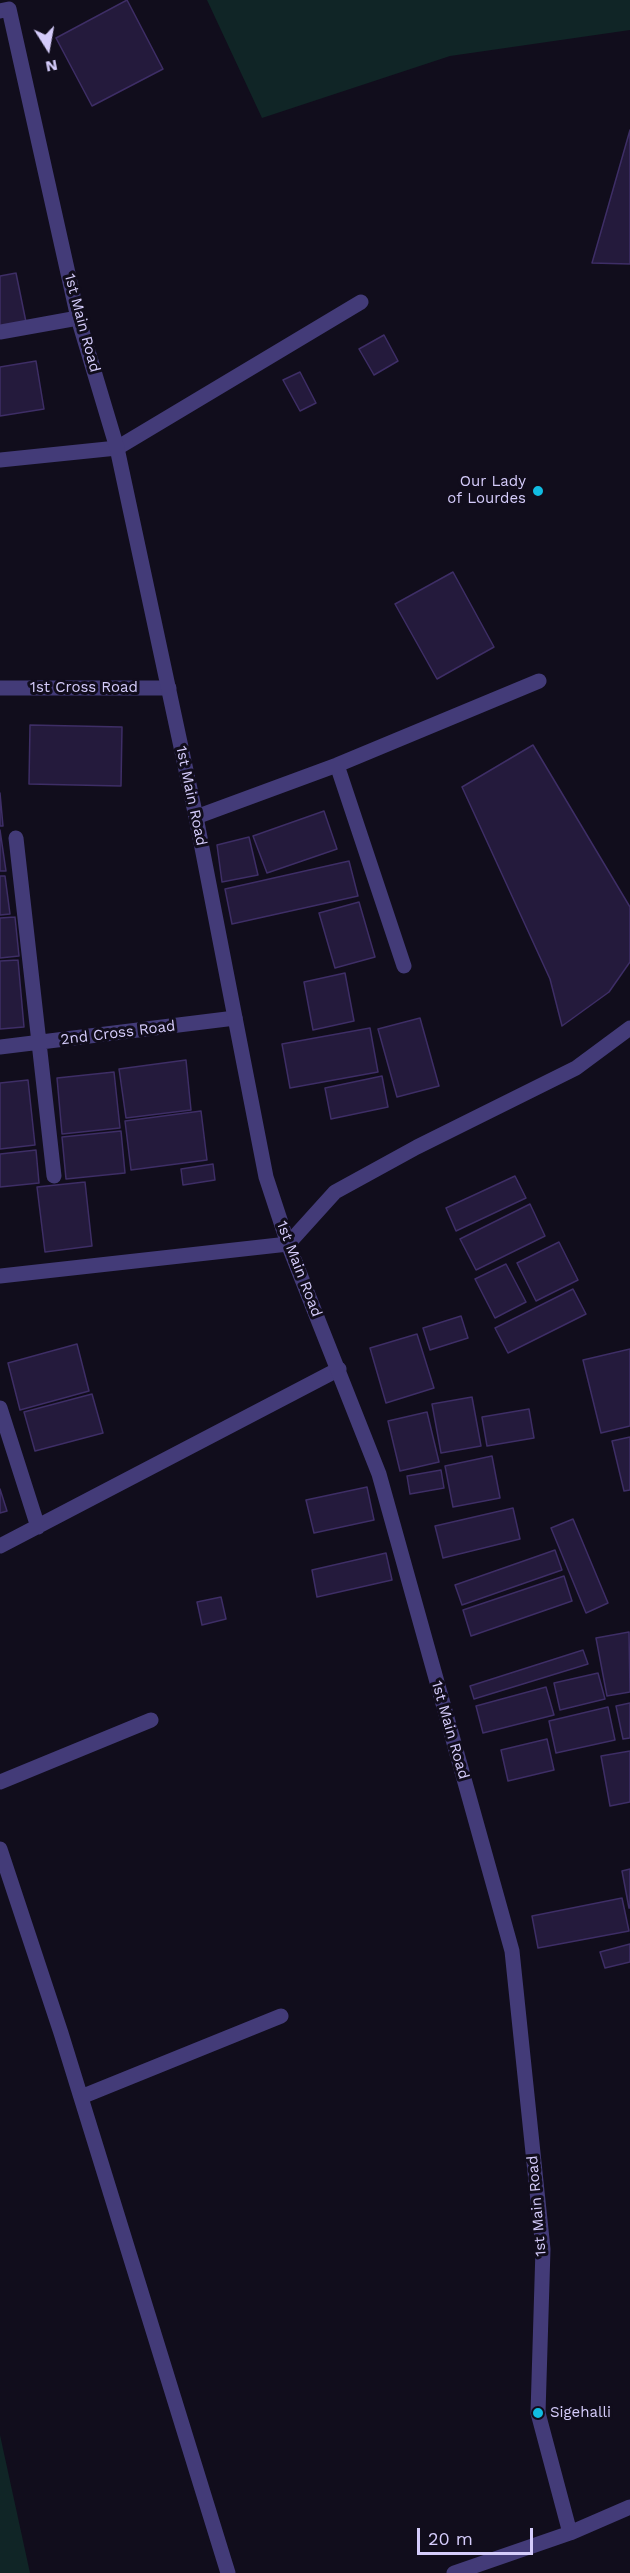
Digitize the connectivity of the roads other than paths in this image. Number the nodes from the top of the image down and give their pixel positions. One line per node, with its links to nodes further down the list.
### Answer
1 (0, 11): 3 (street, 1st Main Road)
2 (361, 302): 5 (street)
3 (78, 318): 4 (street); 5 (street, 1st Main Road)
4 (0, 333)
5 (117, 448): 6 (street); 9 (street, 1st Main Road)
6 (0, 460)
7 (539, 681): 10 (street)
8 (0, 688): 9 (street, 1st Cross Road)
9 (169, 688): 11 (street, 1st Main Road)
10 (337, 765): 11 (street); 13 (street)
11 (196, 817): 14 (street, 1st Main Road)
12 (16, 838): 16 (street)
13 (404, 966)
14 (236, 1018): 16 (street, 2nd Cross Road); 19 (street, 1st Main Road)
15 (630, 1028): 19 (street)
16 (39, 1042): 17 (street, 2nd Cross Road); 18 (street)
17 (0, 1047)
18 (54, 1176)
19 (288, 1244): 20 (street); 21 (street, 1st Main Road)
20 (0, 1276)
21 (339, 1369): 23 (street); 31 (street, 1st Main Road)
22 (0, 1408): 23 (street)
23 (38, 1527): 24 (street)
24 (0, 1546)
25 (151, 1720): 26 (street)
26 (0, 1782)
27 (0, 1849): 29 (street)
28 (281, 2016): 29 (street)
29 (81, 2097): 32 (street)
30 (630, 2507): 31 (street)
31 (570, 2533): 33 (street)
32 (228, 2573)
33 (454, 2573)

